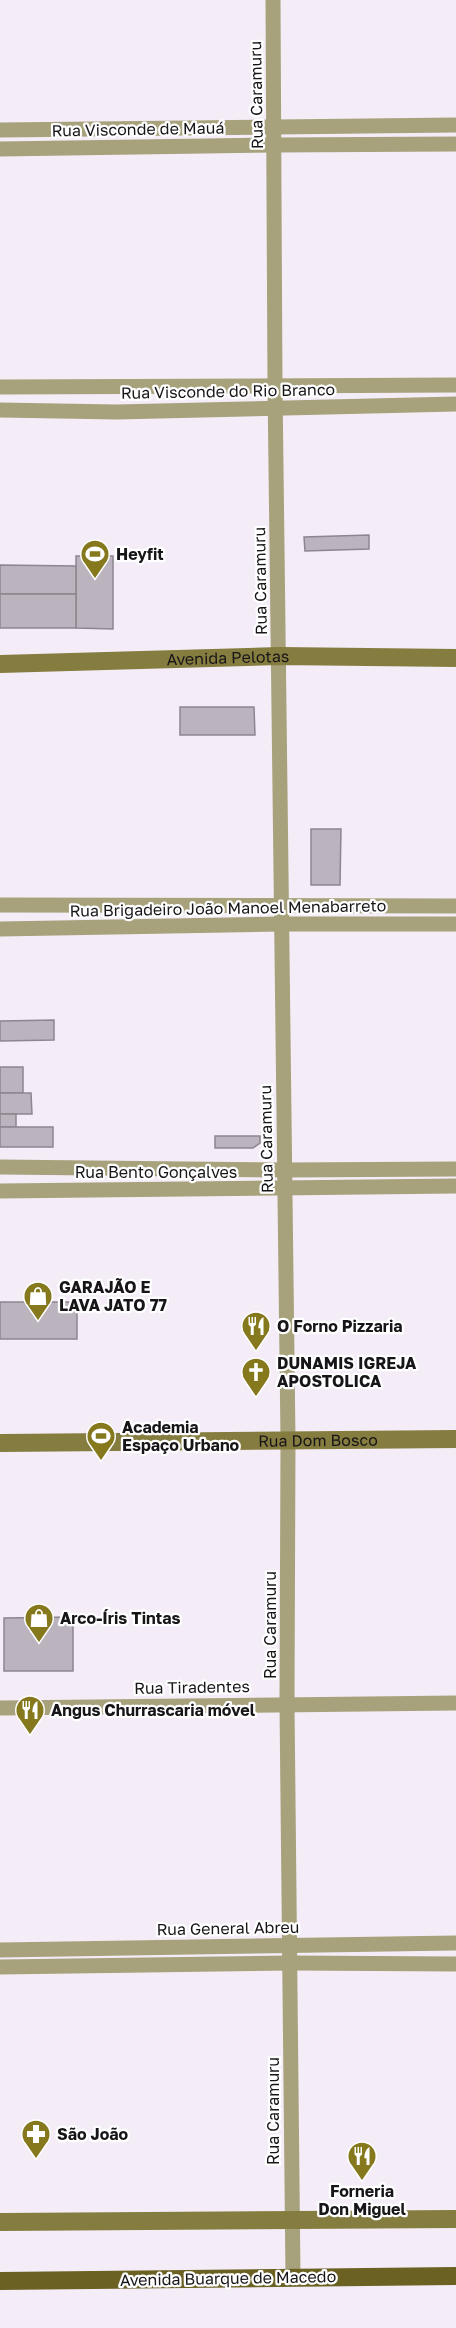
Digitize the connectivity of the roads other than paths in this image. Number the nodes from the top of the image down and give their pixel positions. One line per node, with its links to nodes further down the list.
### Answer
1 (273, 0): 3 (street, Rua Caramuru)
2 (456, 125): 4 (street, Rua Visconde de Mauá)
3 (274, 126): 4 (street, Rua Visconde de Mauá); 5 (street, Rua Visconde de Mauá); 8 (street, Rua Caramuru)
4 (390, 127): 9 (street)
5 (76, 129): 6 (street, Rua Visconde de Mauá); 11 (street)
6 (0, 130)
7 (456, 144): 9 (street, Rua Visconde de Mauá)
8 (274, 145): 9 (street, Rua Visconde de Mauá); 11 (street, Rua Visconde de Mauá); 15 (street, Rua Caramuru)
9 (390, 145)
10 (0, 149): 11 (street, Rua Visconde de Mauá)
11 (77, 149)
12 (354, 385): 13 (street, Rua Visconde do Rio Branco); 15 (street, Rua Visconde do Rio Branco); 19 (street)
13 (456, 385)
14 (117, 386): 16 (street, Rua Visconde do Rio Branco); 17 (street, Rua Visconde do Rio Branco); 23 (street)
15 (275, 386): 17 (street, Rua Visconde do Rio Branco); 20 (street, Rua Caramuru)
16 (0, 387)
17 (199, 388): 22 (street)
18 (456, 404): 19 (street, Rua Visconde do Rio Branco)
19 (355, 405): 20 (street, Rua Visconde do Rio Branco)
20 (275, 408): 22 (street, Rua Visconde do Rio Branco); 24 (street, Rua Caramuru)
21 (0, 410): 23 (street, Rua Visconde do Rio Branco)
22 (200, 411): 23 (street, Rua Visconde do Rio Branco)
23 (117, 412)
24 (279, 656): 25 (street, Avenida Pelotas); 26 (street, Avenida Pelotas); 29 (street, Rua Caramuru)
25 (456, 658)
26 (0, 664)
27 (189, 904): 28 (street, Rua Brigadeiro João Manoel Menabarreto); 29 (street, Rua Brigadeiro João Manoel Menabarreto); 35 (street)
28 (0, 905)
29 (281, 905): 30 (street, Rua Brigadeiro João Manoel Menabarreto); 32 (street, Rua Caramuru)
30 (400, 906): 31 (street, Rua Brigadeiro João Manoel Menabarreto); 33 (street)
31 (456, 906)
32 (281, 924): 33 (street, Rua Brigadeiro João Manoel Menabarreto); 35 (street, Rua Brigadeiro João Manoel Menabarreto); 39 (street, Rua Caramuru)
33 (401, 924): 34 (street, Rua Brigadeiro João Manoel Menabarreto)
34 (456, 924)
35 (188, 927): 36 (street, Rua Brigadeiro João Manoel Menabarreto)
36 (0, 929)
37 (0, 1167): 39 (street, Rua Bento Gonçalves)
38 (456, 1169): 39 (street, Rua Bento Gonçalves)
39 (285, 1170): 41 (street, Rua Caramuru)
40 (456, 1186): 41 (street, Rua Bento Gonçalves)
41 (285, 1190): 42 (street, Rua Bento Gonçalves); 43 (street, Rua Caramuru)
42 (0, 1191)
43 (288, 1438): 44 (street, Rua Dom Bosco); 45 (street, Rua Dom Bosco); 47 (street, Rua Caramuru)
44 (456, 1438)
45 (0, 1443)
46 (456, 1703): 47 (street, Rua Tiradentes)
47 (287, 1704): 48 (street, Rua Tiradentes); 50 (street, Rua Caramuru)
48 (0, 1708)
49 (456, 1943): 50 (street, Rua General Abreu)
50 (290, 1944): 51 (street, Rua General Abreu); 52 (street, Rua Caramuru)
51 (0, 1950)
52 (290, 1963): 53 (street); 54 (street); 55 (street, Rua Caramuru)
53 (456, 1964)
54 (0, 1967)
55 (292, 2219): 56 (street); 57 (street); 59 (street, Rua Caramuru)
56 (456, 2219)
57 (0, 2222)
58 (456, 2276): 59 (main road, Avenida Buarque de Macedo)
59 (293, 2277): 60 (main road, Avenida Buarque de Macedo)
60 (0, 2281)

